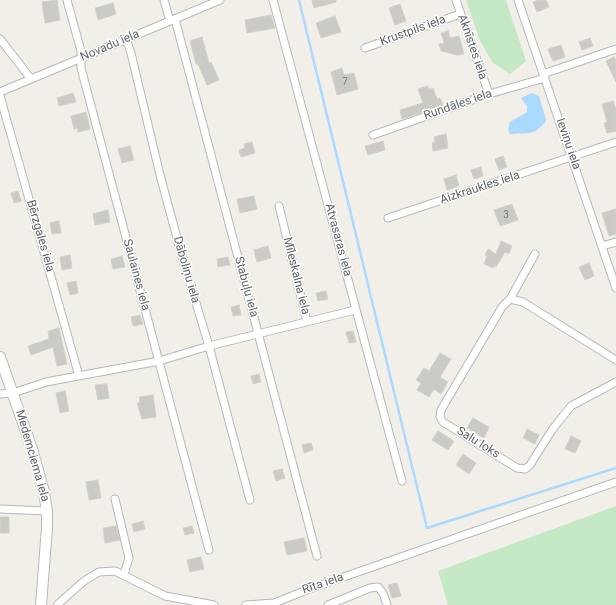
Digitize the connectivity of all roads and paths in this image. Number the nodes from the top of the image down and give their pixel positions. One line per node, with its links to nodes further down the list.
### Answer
1 (67, 0): 13 (street, Saulaines iela)
2 (164, 0): 8 (street, Stabuļu iela)
3 (220, 0): 8 (street, Novadu iela)
4 (273, 0): 29 (street, Atvasaras iela)
5 (456, 0): 7 (street, Aknīstes iela)
6 (518, 0): 14 (street, Ieviņu iela)
7 (460, 14): 11 (street, Krustpils iela); 17 (street, Aknīstes iela)
8 (173, 20): 9 (street, Novadu iela); 31 (street, Stabuļu iela)
9 (126, 39): 13 (street, Novadu iela); 32 (street, Dāboliņu iela)
10 (0, 40): 15 (street)
11 (365, 48)
12 (616, 49): 14 (street, Rundāles iela)
13 (81, 58): 15 (street, Novadu iela); 35 (street, Saulaines iela)
14 (544, 76): 17 (street, Rundāles iela); 21 (street, Ieviņu iela)
15 (31, 79): 16 (street, Novadu iela)
16 (0, 92)
17 (489, 94): 19 (street, Rundāles iela)
18 (0, 96): 36 (street, Bērzgales iela)
19 (373, 135)
20 (616, 142): 21 (street, Aizkraukles iela)
21 (573, 158): 23 (street, Aizkraukles iela); 25 (street, Ieviņu iela)
22 (279, 206): 30 (street, Mīleskalna iela)
23 (388, 218)
24 (616, 242): 25 (street)
25 (602, 246): 27 (street, Ieviņu iela)
26 (535, 254): 28 (street, Salu loks)
27 (616, 288)
28 (510, 299): 34 (street); 37 (street, Salu loks)
29 (355, 310): 30 (street, Mīleskalna iela); 40 (street, Atvasaras iela)
30 (307, 322): 31 (street)
31 (258, 334): 32 (street); 47 (street, Stabuļu iela)
32 (209, 346): 35 (street); 43 (street, Dāboliņu iela)
33 (0, 357): 38 (street, Medemciema iela)
34 (616, 360)
35 (159, 361): 36 (street); 46 (street, Saulaines iela)
36 (79, 376): 38 (street)
37 (616, 382)
38 (14, 393): 39 (street); 45 (street, Medemciema iela)
39 (0, 394)
40 (402, 481)
41 (616, 482): 49 (street, Rīta iela)
42 (115, 499): 48 (street)
43 (250, 500)
44 (0, 509): 45 (street)
45 (47, 511): 50 (street, Medemciema iela)
46 (209, 550)
47 (318, 556)
48 (124, 574): 51 (street); 52 (street)
49 (275, 604): 53 (street, Rīta iela)
50 (41, 605)
51 (57, 605)
52 (214, 605)
53 (246, 605)
54 (328, 605): 55 (street)
55 (387, 605)

